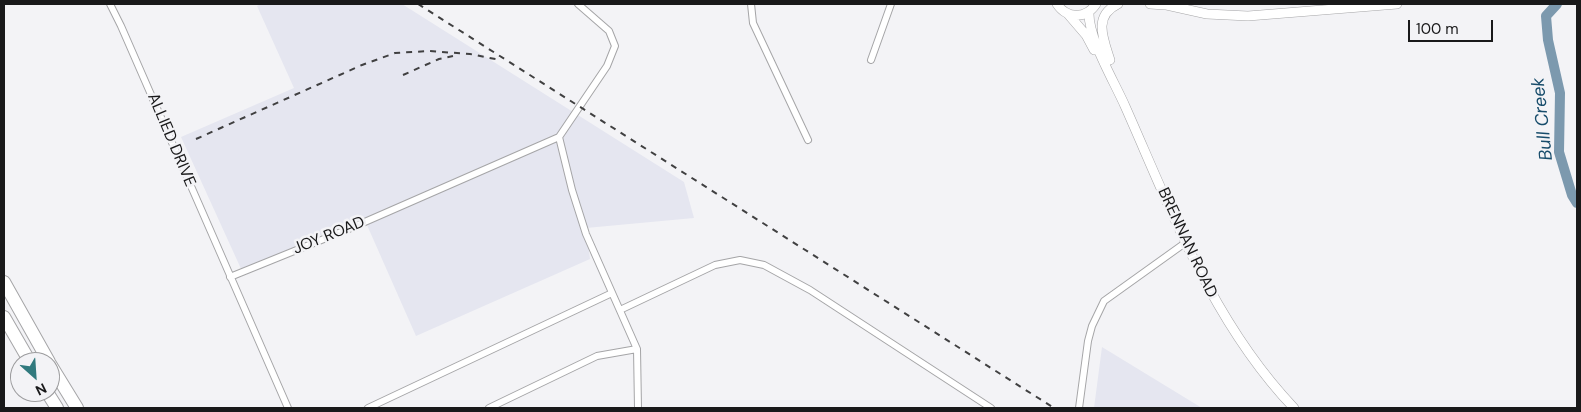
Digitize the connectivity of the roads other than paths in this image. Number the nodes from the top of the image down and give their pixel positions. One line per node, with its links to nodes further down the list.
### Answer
1 (110, 4): 20 (street, ALLIED DRIVE)
2 (578, 4): 17 (street)
3 (751, 4): 18 (street)
4 (891, 4): 14 (street)
5 (1052, 4): 13 (street)
6 (1058, 4): 13 (street)
7 (1107, 4): 12 (street)
8 (1118, 4): 16 (street)
9 (1150, 4): 10 (street)
10 (1164, 4): 11 (street)
11 (1397, 4)
12 (1093, 8): 13 (street); 15 (street, BRENNAN ROAD)
13 (1066, 13): 15 (street, BRENNAN ROAD)
14 (871, 60)
15 (1104, 64): 16 (street, BRENNAN ROAD)
16 (1120, 96): 19 (street, BRENNAN ROAD)
17 (559, 137): 20 (street, JOY ROAD); 22 (street)
18 (808, 140)
19 (1186, 243): 35 (street); 36 (street, BRENNAN ROAD)
20 (230, 277): 30 (street)
21 (4, 282): 27 (highway)
22 (612, 293): 23 (street); 31 (street)
23 (620, 310): 25 (street); 34 (street)
24 (4, 317): 26 (highway)
25 (637, 349): 32 (street); 33 (street)
26 (24, 352)
27 (44, 352)
28 (60, 380): 29 (highway)
29 (77, 408)
30 (288, 408)
31 (368, 408)
32 (489, 408)
33 (638, 408)
34 (991, 408)
35 (1079, 408)
36 (1294, 408)

